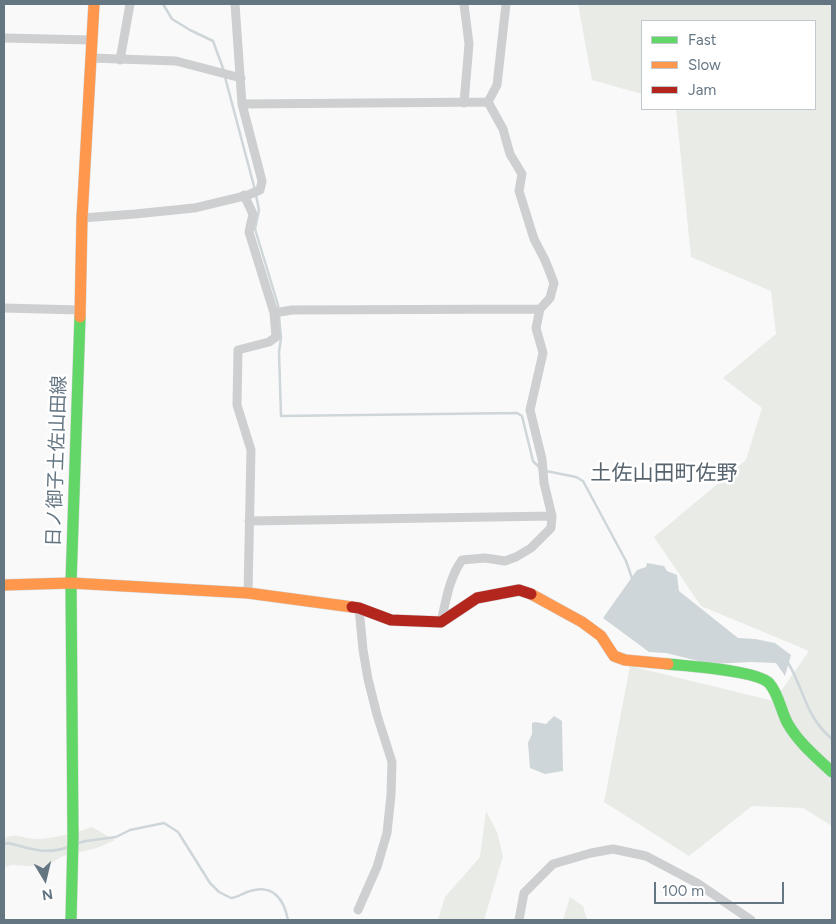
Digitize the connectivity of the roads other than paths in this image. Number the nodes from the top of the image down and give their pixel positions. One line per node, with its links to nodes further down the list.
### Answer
1 (94, 4): 7 (street, 日ノ御子土佐山田線)
2 (130, 4): 9 (street)
3 (235, 4): 10 (street)
4 (464, 4): 12 (street)
5 (506, 4): 11 (street)
6 (4, 38): 7 (street)
7 (91, 40): 8 (street, 日ノ御子土佐山田線)
8 (91, 58): 9 (street); 15 (street, 日ノ御子土佐山田線)
9 (120, 60): 10 (street)
10 (241, 78): 13 (street)
11 (488, 102): 12 (street); 18 (street)
12 (464, 103): 13 (street)
13 (242, 104): 14 (street)
14 (246, 195): 15 (street); 19 (street)
15 (82, 218): 17 (street, 日ノ御子土佐山田線)
16 (4, 308): 17 (street)
17 (80, 310): 22 (street, 日ノ御子土佐山田線)
18 (540, 310): 19 (street); 20 (street)
19 (274, 313): 21 (street)
20 (552, 516): 21 (street); 26 (street)
21 (249, 521): 24 (street)
22 (71, 583): 23 (street); 24 (street); 29 (street, 日ノ御子土佐山田線)
23 (4, 585)
24 (248, 593): 25 (street)
25 (359, 608): 26 (street); 28 (street)
26 (441, 622): 27 (street)
27 (832, 772)
28 (358, 910)
29 (71, 920)
30 (519, 920): 31 (street)
31 (751, 920)

